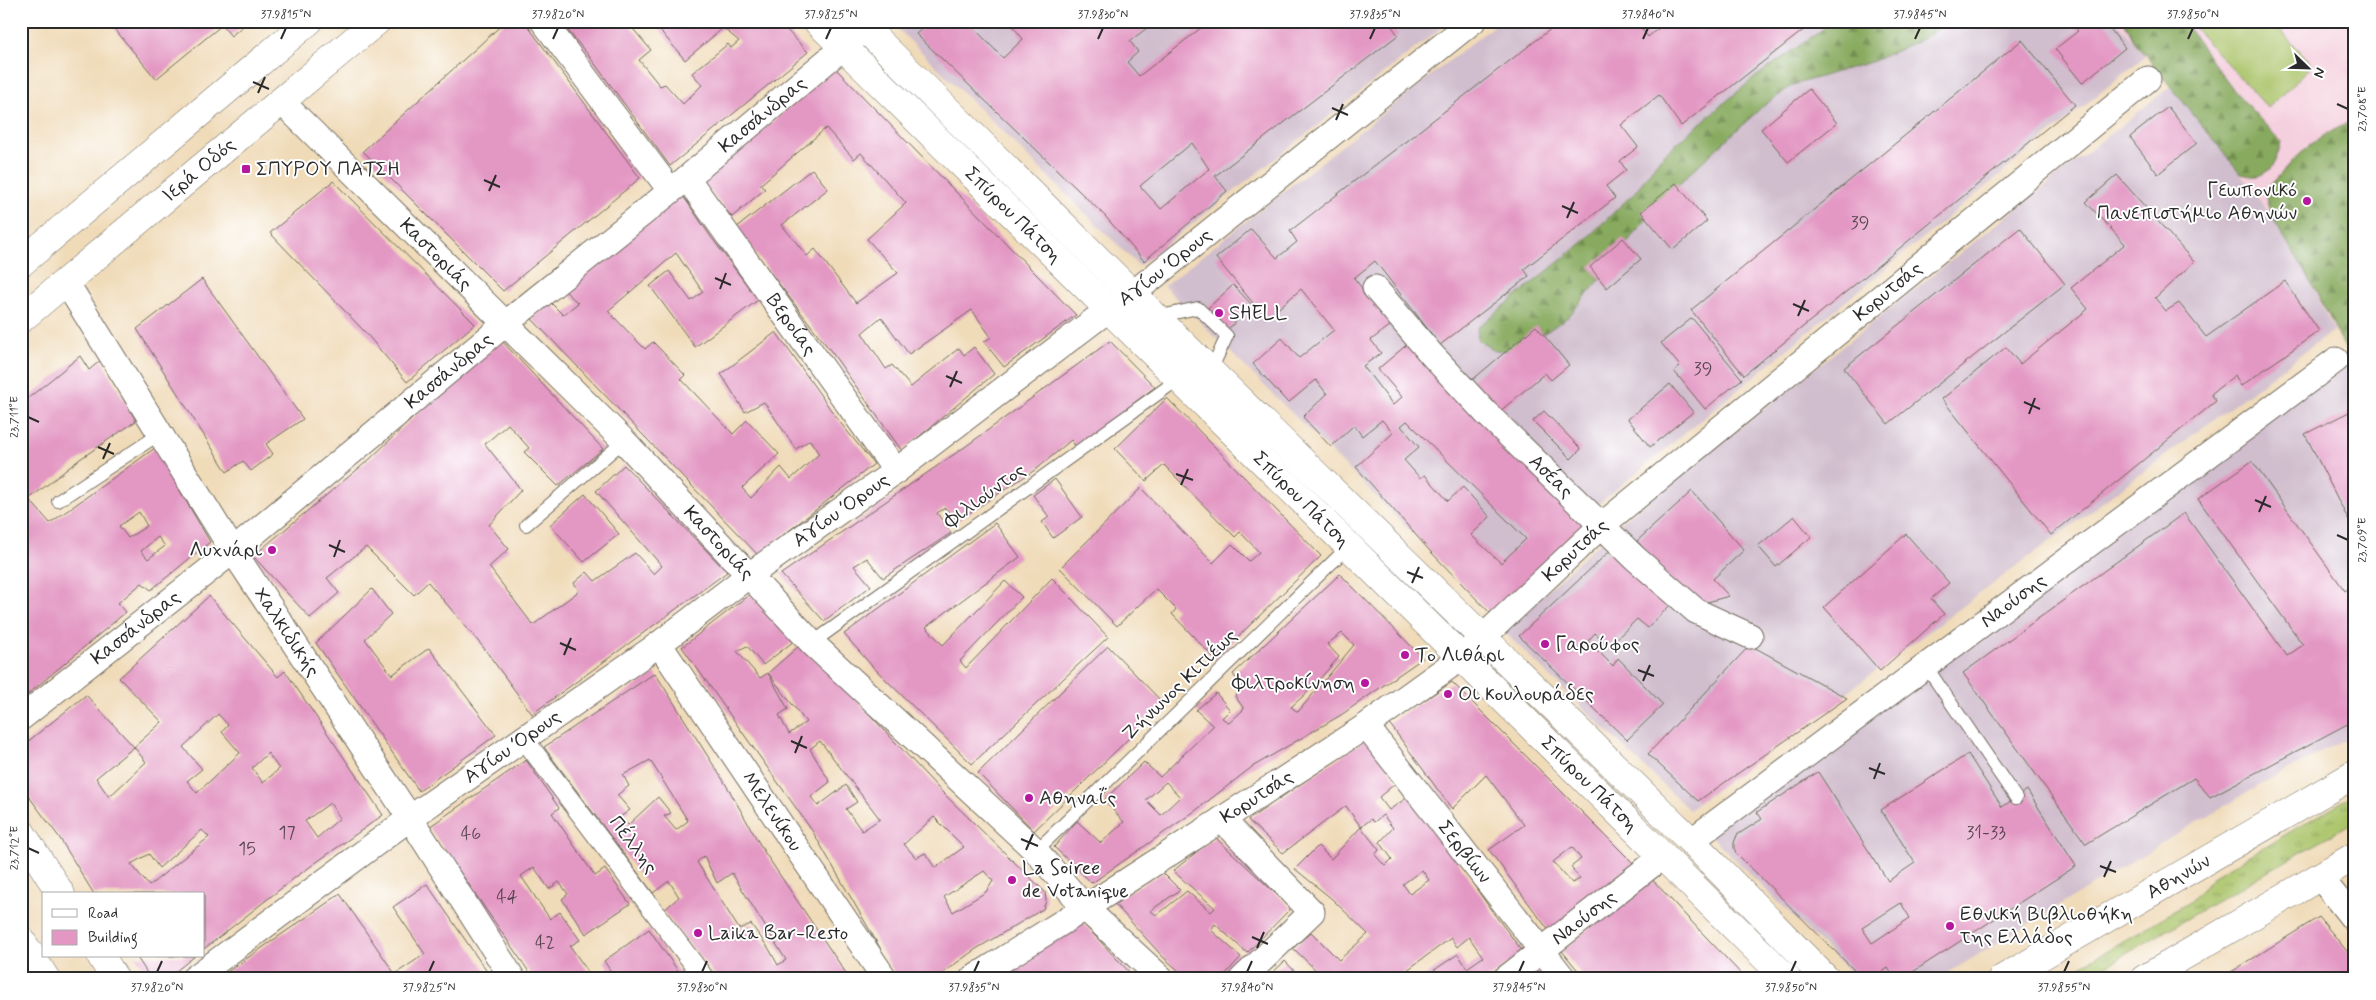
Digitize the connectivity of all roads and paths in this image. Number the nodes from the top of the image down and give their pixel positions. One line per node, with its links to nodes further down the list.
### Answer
1 (309, 21): 11 (main road)
2 (377, 21): 9 (main road, Ιερά Οδός)
3 (543, 21): 10 (street, Βεροίας)
4 (817, 21): 7 (main road, Σπύρου Πάτση)
5 (1473, 21): 14 (street, Αγίου Όρους)
6 (866, 24): 7 (street, Κασσάνδρας); 14 (main road, Σπύρου Πάτση)
7 (843, 47): 10 (street, Κασσάνδρας); 15 (main road, Σπύρου Πάτση)
8 (2148, 79): 27 (street, Κορυτσάς)
9 (281, 101): 12 (main road, Ιερά Οδός); 18 (street, Καστοριάς)
10 (678, 184): 18 (street, Κασσάνδρας); 24 (street, Βεροίας)
11 (21, 263)
12 (66, 282): 17 (main road, Ιερά Οδός); 22 (street, Χαλκιδικής)
13 (1376, 288): 27 (street, Ασέας)
14 (1132, 294): 15 (street, Αγίου Όρους); 16 (main road, Σπύρου Πάτση)
15 (1109, 309): 21 (main road, Σπύρου Πάτση); 24 (street, Αγίου Όρους)
16 (1155, 317): 20 (main road, Σπύρου Πάτση); 20 (lane)
17 (21, 319)
18 (505, 324): 23 (street, Καστοριάς); 29 (street, Κασσάνδρας)
19 (2336, 360): 36 (street, Ναούσης)
20 (1210, 372): 32 (main road, Σπύρου Πάτση)
21 (1180, 378): 28 (main road, Σπύρου Πάτση); 33 (lane, Φιλιούντος)
22 (162, 434): 25 (lane); 29 (street, Χαλκιδικής)
23 (624, 441): 26 (lane); 30 (street, Καστοριάς)
24 (896, 472): 30 (street, Αγίου Όρους)
25 (58, 501)
26 (526, 525)
27 (1602, 525): 31 (street, Ασέας); 32 (street, Κορυτσάς)
28 (1349, 546): 35 (main road, Σπύρου Πάτση); 46 (lane, Ζήνωνος Κιτιέως)
29 (233, 551): 37 (street, Κασσάνδρας); 42 (street, Χαλκιδικής)
30 (748, 576): 33 (street, Καστοριάς); 34 (street, Αγίου Όρους)
31 (1750, 636)
32 (1483, 639): 35 (street, Κορυτσάς); 45 (main road, Σπύρου Πάτση)
33 (812, 643): 46 (street, Καστοριάς)
34 (659, 644): 39 (street, Αγίου Όρους); 61 (street, Μελενίκου)
35 (1462, 657): 38 (street, Κορυτσάς); 47 (main road, Σπύρου Πάτση)
36 (1925, 665): 41 (lane); 45 (street, Ναούσης)
37 (21, 718)
38 (1366, 726): 43 (street, Κορυτσάς); 54 (street, Σερβίων)
39 (524, 739): 42 (street, Αγίου Όρους); 60 (street, Πέλλης)
40 (2355, 774): 69 (main road, Αθηνών)
41 (2016, 798)
42 (410, 818): 58 (street, Αγίου Όρους); 59 (street, Χαλκιδικής)
43 (1222, 819): 51 (street, Κορυτσάς); 64 (street)
44 (21, 832): 50 (main road)
45 (1690, 841): 68 (main road, Σπύρου Πάτση)
46 (1036, 850): 51 (street, Καστοριάς)
47 (1663, 856): 54 (street, Ναούσης); 67 (main road, Σπύρου Πάτση)
48 (2355, 856): 49 (main road)
49 (2320, 877): 52 (street); 70 (main road)
50 (60, 892)
51 (1085, 908): 62 (street, Κορυτσάς); 63 (street, Καστοριάς)
52 (2355, 921)
53 (21, 940): 56 (main road)
54 (1543, 950): 65 (street, Ναούσης); 66 (street, Σερβίων)
55 (102, 958): 57 (main road)
56 (46, 979)
57 (115, 979)
58 (193, 979)
59 (513, 979)
60 (705, 979)
61 (885, 979)
62 (972, 979)
63 (1162, 979)
64 (1242, 979)
65 (1505, 979)
66 (1564, 979)
67 (1786, 979)
68 (1826, 979)
69 (2002, 979)
70 (2144, 979)

